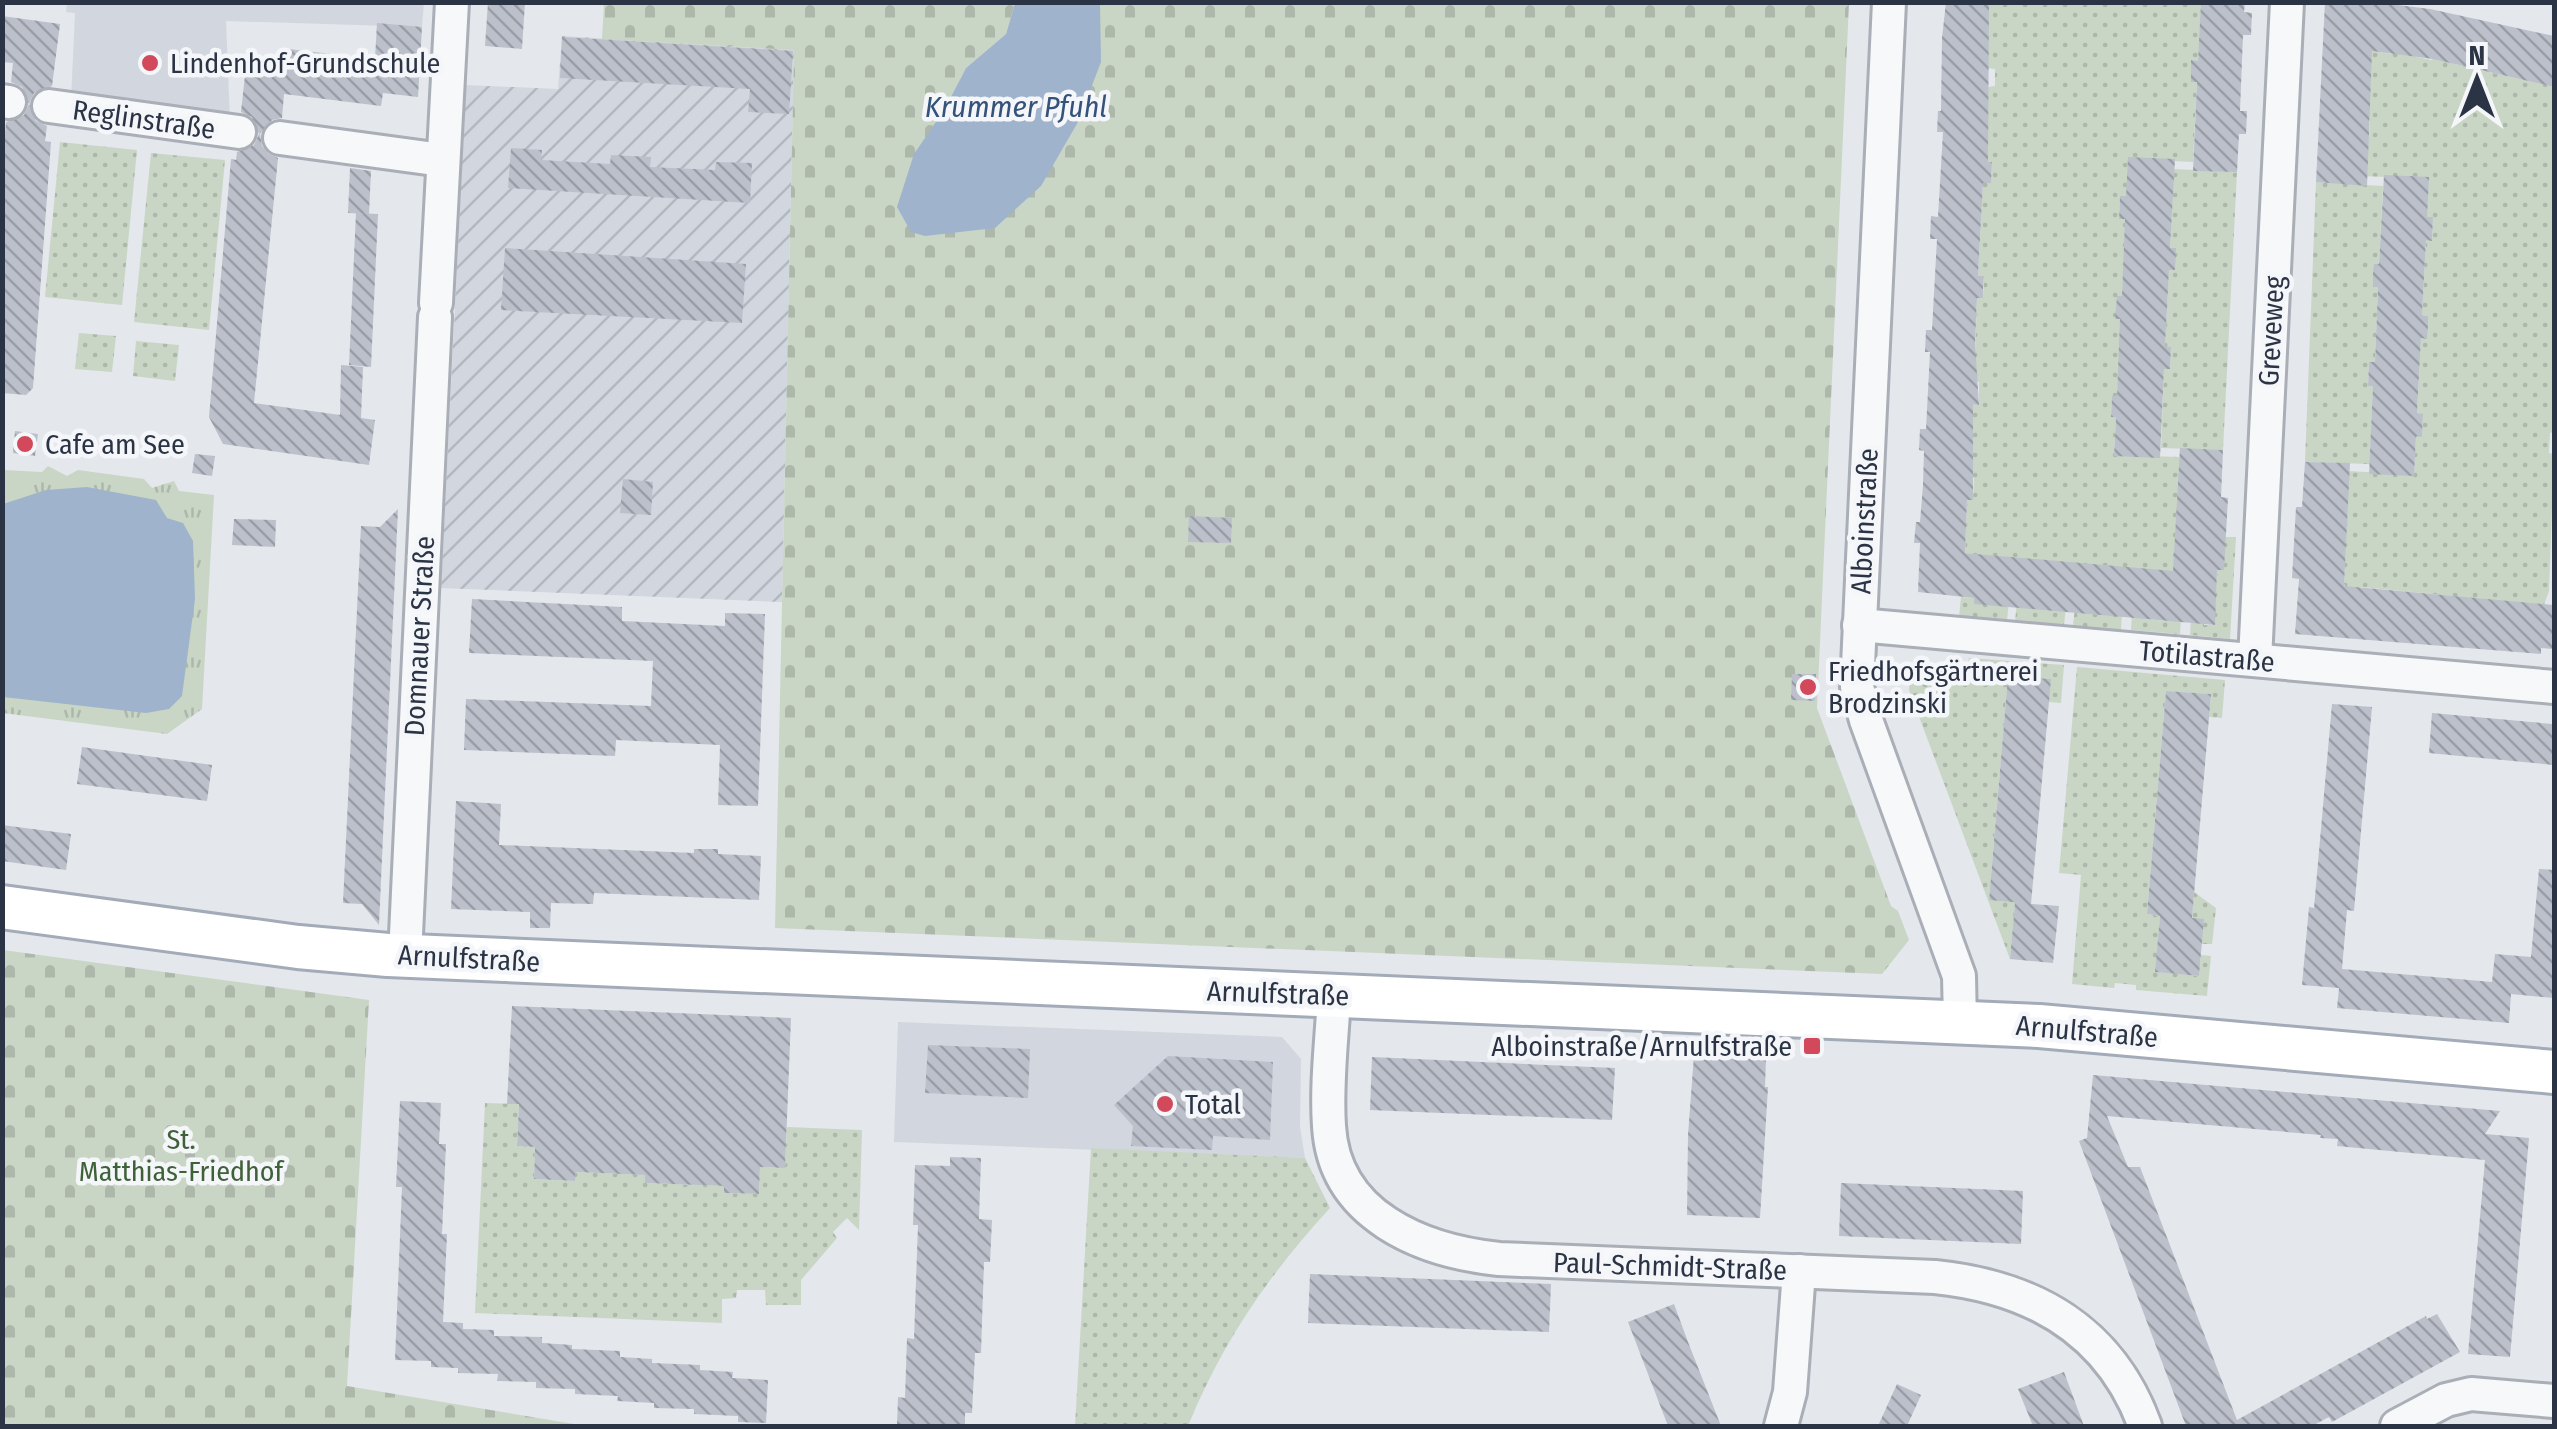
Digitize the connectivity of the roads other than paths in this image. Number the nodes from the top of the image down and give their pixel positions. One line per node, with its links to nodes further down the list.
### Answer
1 (452, 2): 7 (street, Domnauer Straße)
2 (1889, 2): 8 (street, Alboinstraße)
3 (2286, 2): 9 (street, Greveweg)
4 (49, 106): 5 (street, Reglinstraße)
5 (239, 132)
6 (280, 138): 7 (street)
7 (442, 160): 12 (street, Domnauer Straße)
8 (1859, 625): 9 (street, Totilastraße); 14 (street, Alboinstraße)
9 (2255, 660): 10 (street, Totilastraße)
10 (2554, 686)
11 (2, 907): 12 (main road, Arnulfstraße)
12 (405, 956): 13 (main road, Arnulfstraße)
13 (1334, 996): 14 (main road, Arnulfstraße); 16 (street, Paul-Schmidt-Straße)
14 (1960, 1022): 15 (main road, Arnulfstraße)
15 (2554, 1072)
16 (1798, 1271): 18 (street); 19 (street, Paul-Schmidt-Straße)
17 (2554, 1401): 20 (street)
18 (1781, 1426)
19 (2145, 1426)
20 (2397, 1426)

